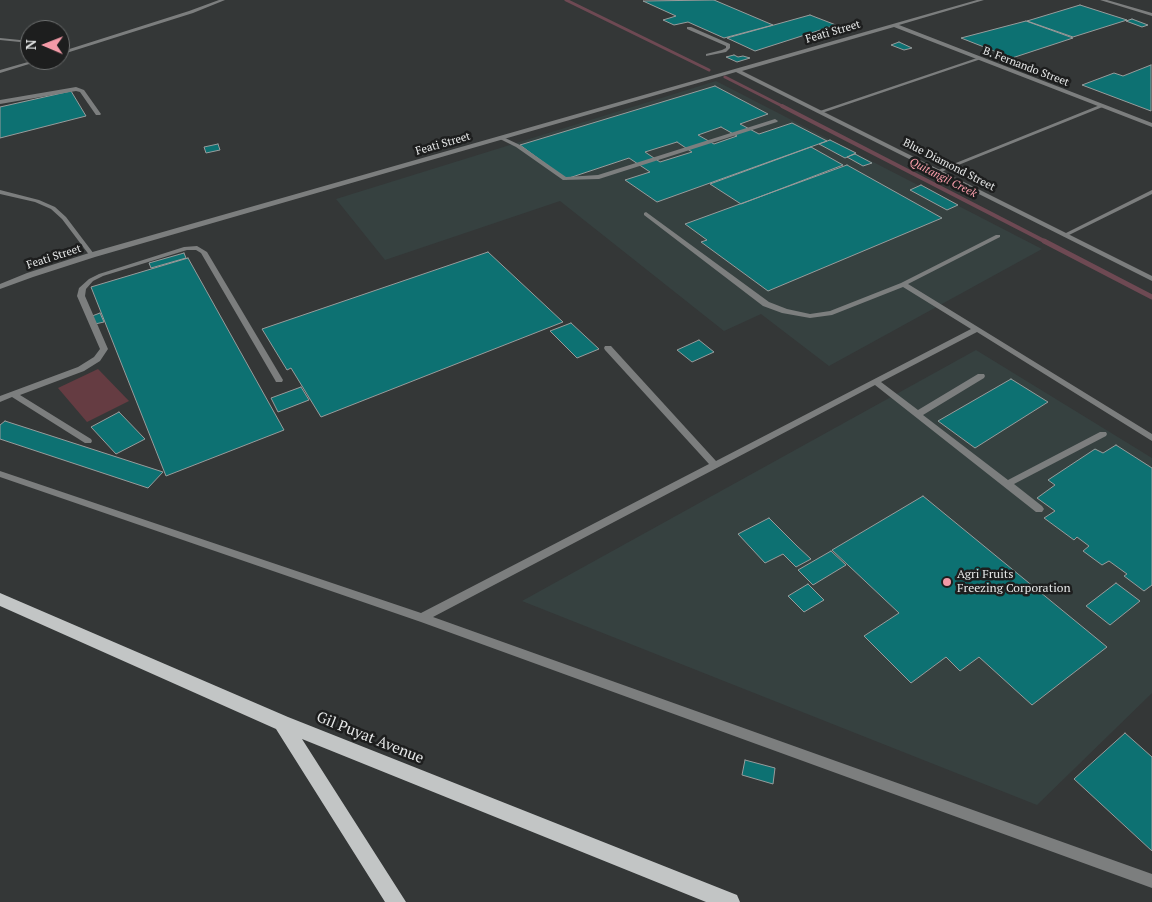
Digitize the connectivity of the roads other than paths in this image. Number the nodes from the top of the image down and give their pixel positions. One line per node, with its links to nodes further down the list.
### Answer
1 (223, 0): 10 (lane)
2 (982, 0): 5 (street, Feati Street)
3 (1102, 0): 4 (street)
4 (1152, 15)
5 (894, 25): 13 (street, B. Fernando Street); 15 (street, Feati Street)
6 (689, 28): 12 (lane)
7 (0, 39): 8 (lane)
8 (20, 41)
9 (70, 46): 10 (lane)
10 (82, 47): 11 (lane)
11 (70, 51)
12 (708, 55)
13 (979, 59): 18 (street, B. Fernando Street); 19 (lane)
14 (20, 66): 16 (lane)
15 (736, 70): 19 (street, Blue Diamond Street); 23 (street, Feati Street)
16 (0, 72)
17 (0, 102): 20 (lane)
18 (1102, 106): 22 (street, B. Fernando Street); 24 (lane)
19 (820, 112): 24 (street, Blue Diamond Street)
20 (98, 114)
21 (775, 121): 23 (lane)
22 (1152, 126)
23 (501, 138): 30 (street, Feati Street)
24 (939, 171): 28 (street, Blue Diamond Street)
25 (0, 192): 30 (lane)
26 (1152, 192): 28 (lane)
27 (646, 214): 32 (lane)
28 (1066, 235): 31 (street, Blue Diamond Street)
29 (998, 236): 32 (lane)
30 (92, 255): 33 (street, Feati Street)
31 (1152, 279)
32 (903, 284): 34 (lane)
33 (0, 287)
34 (977, 329): 38 (lane); 43 (lane)
35 (608, 348): 45 (lane)
36 (981, 376): 41 (lane)
37 (279, 380): 39 (lane)
38 (876, 382): 41 (lane); 45 (lane)
39 (13, 394): 40 (lane); 44 (lane)
40 (0, 399)
41 (918, 414): 47 (lane)
42 (1103, 434): 47 (lane)
43 (1152, 438)
44 (88, 441)
45 (715, 465): 50 (lane)
46 (0, 474): 50 (lane)
47 (1007, 484): 48 (lane)
48 (1039, 509)
49 (0, 598): 51 (main road, Gil Puyat Avenue)
50 (422, 618): 52 (lane)
51 (282, 723): 53 (main road); 54 (main road, Gil Puyat Avenue)
52 (1152, 881)
53 (396, 902)
54 (730, 902)

